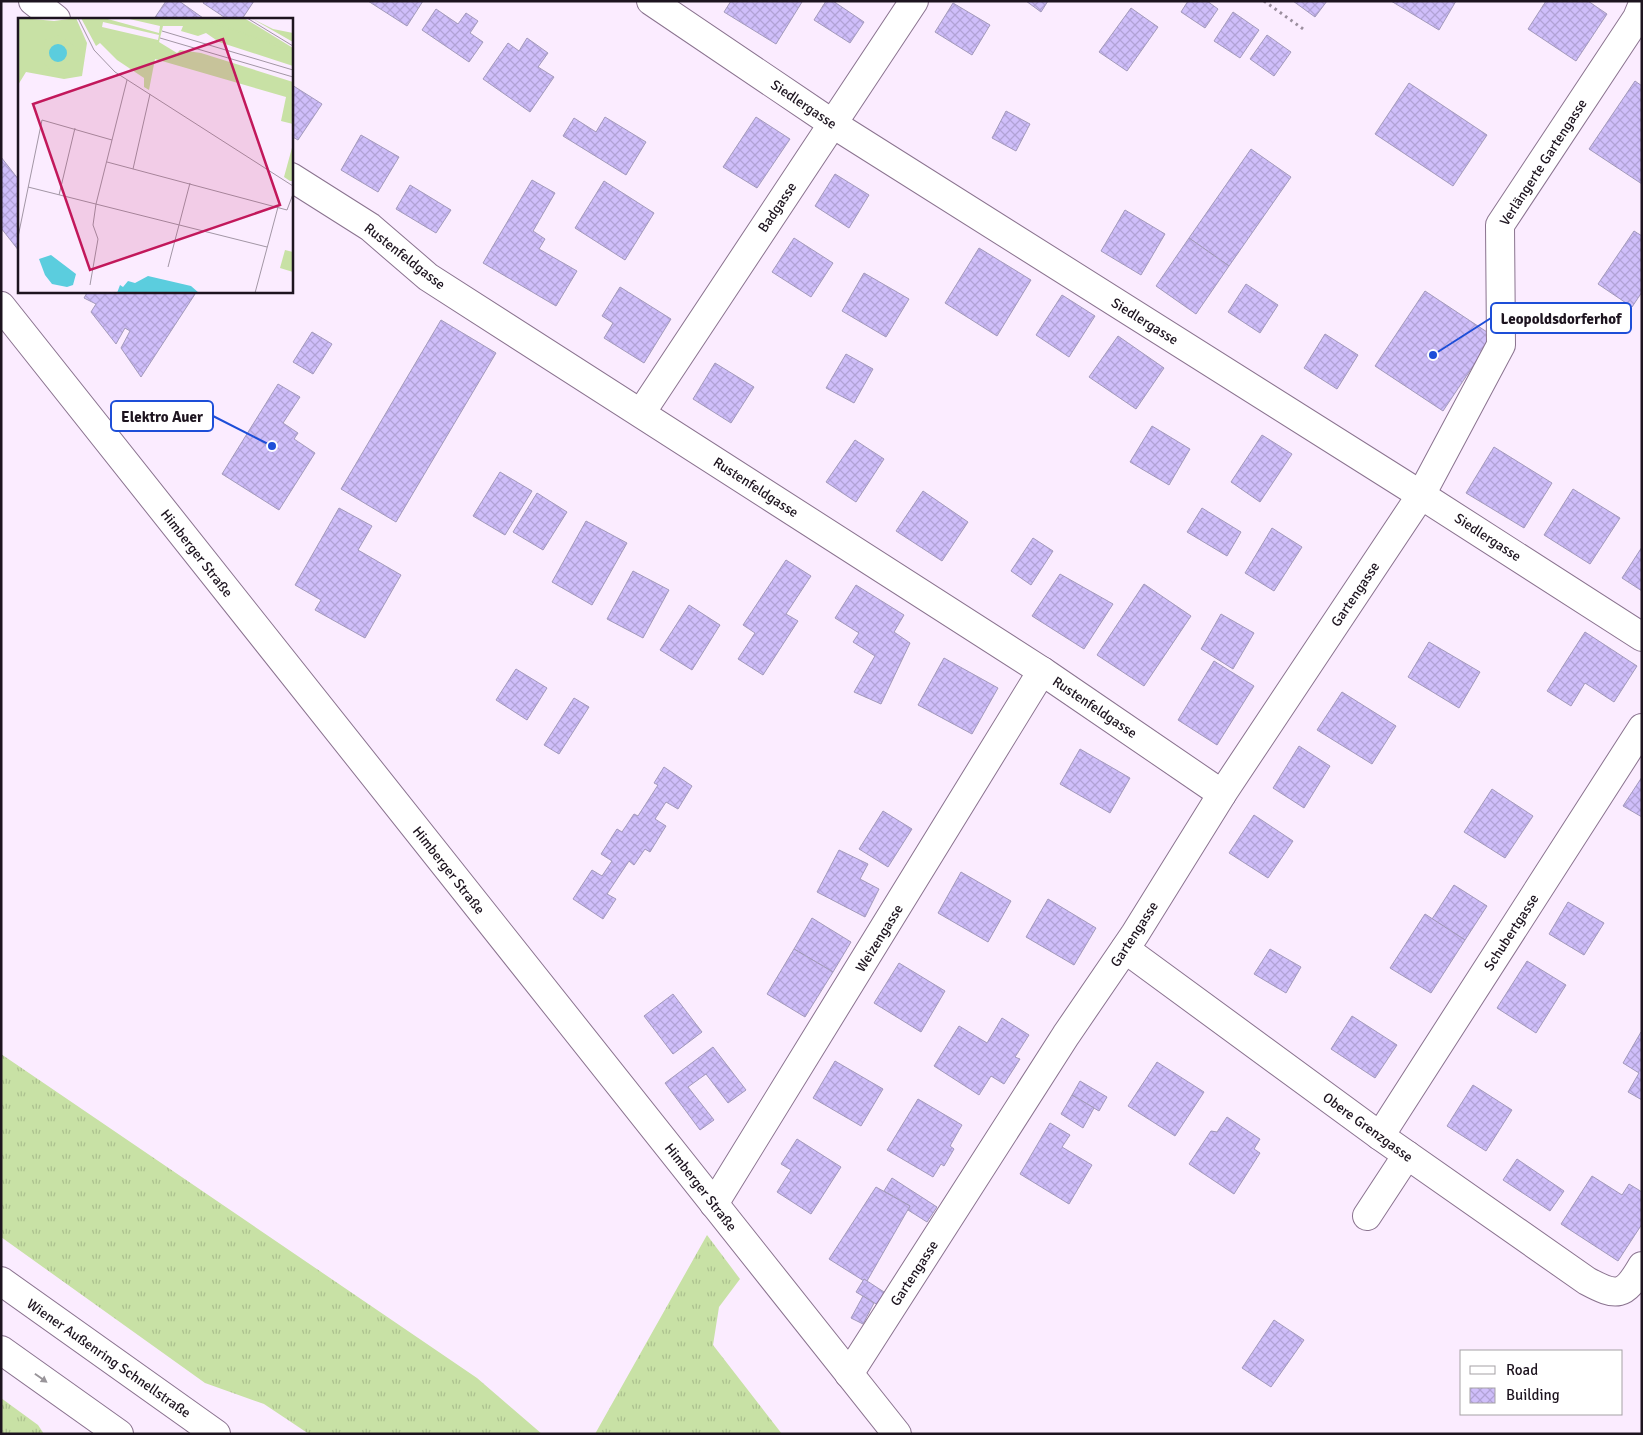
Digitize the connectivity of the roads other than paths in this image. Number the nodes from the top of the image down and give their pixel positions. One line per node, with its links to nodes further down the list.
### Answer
1 (33, 1): 5 (main road)
2 (651, 1): 6 (main road, Siedlergasse)
3 (914, 1): 6 (main road, Badgasse)
4 (1642, 6): 10 (main road, Verlängerte Gartengasse)
5 (55, 18)
6 (833, 124): 9 (main road, Badgasse); 10 (main road, Siedlergasse)
7 (292, 178): 9 (main road, Rustenfeldgasse)
8 (1, 306): 18 (main road, Himberger Straße)
9 (641, 413): 12 (main road, Rustenfeldgasse)
10 (1421, 494): 11 (main road, Siedlergasse); 14 (main road, Gartengasse)
11 (1642, 637)
12 (1042, 671): 14 (main road, Rustenfeldgasse); 18 (main road, Weizengasse)
13 (1642, 728): 16 (main road, Schubertgasse)
14 (1222, 794): 15 (main road, Gartengasse)
15 (1125, 948): 16 (main road, Obere Grenzgasse); 23 (main road, Gartengasse)
16 (1380, 1136): 17 (main road, Obere Grenzgasse)
17 (1407, 1155): 19 (main road); 20 (main road, Obere Grenzgasse)
18 (714, 1204): 23 (main road, Himberger Straße)
19 (1368, 1216)
20 (1642, 1266)
21 (1, 1282): 25 (main road, Wiener Außenring Schnellstraße)
22 (1, 1350): 24 (main road, one-way to 24)
23 (849, 1374): 26 (main road, Himberger Straße)
24 (119, 1434)
25 (216, 1434)
26 (896, 1434)

